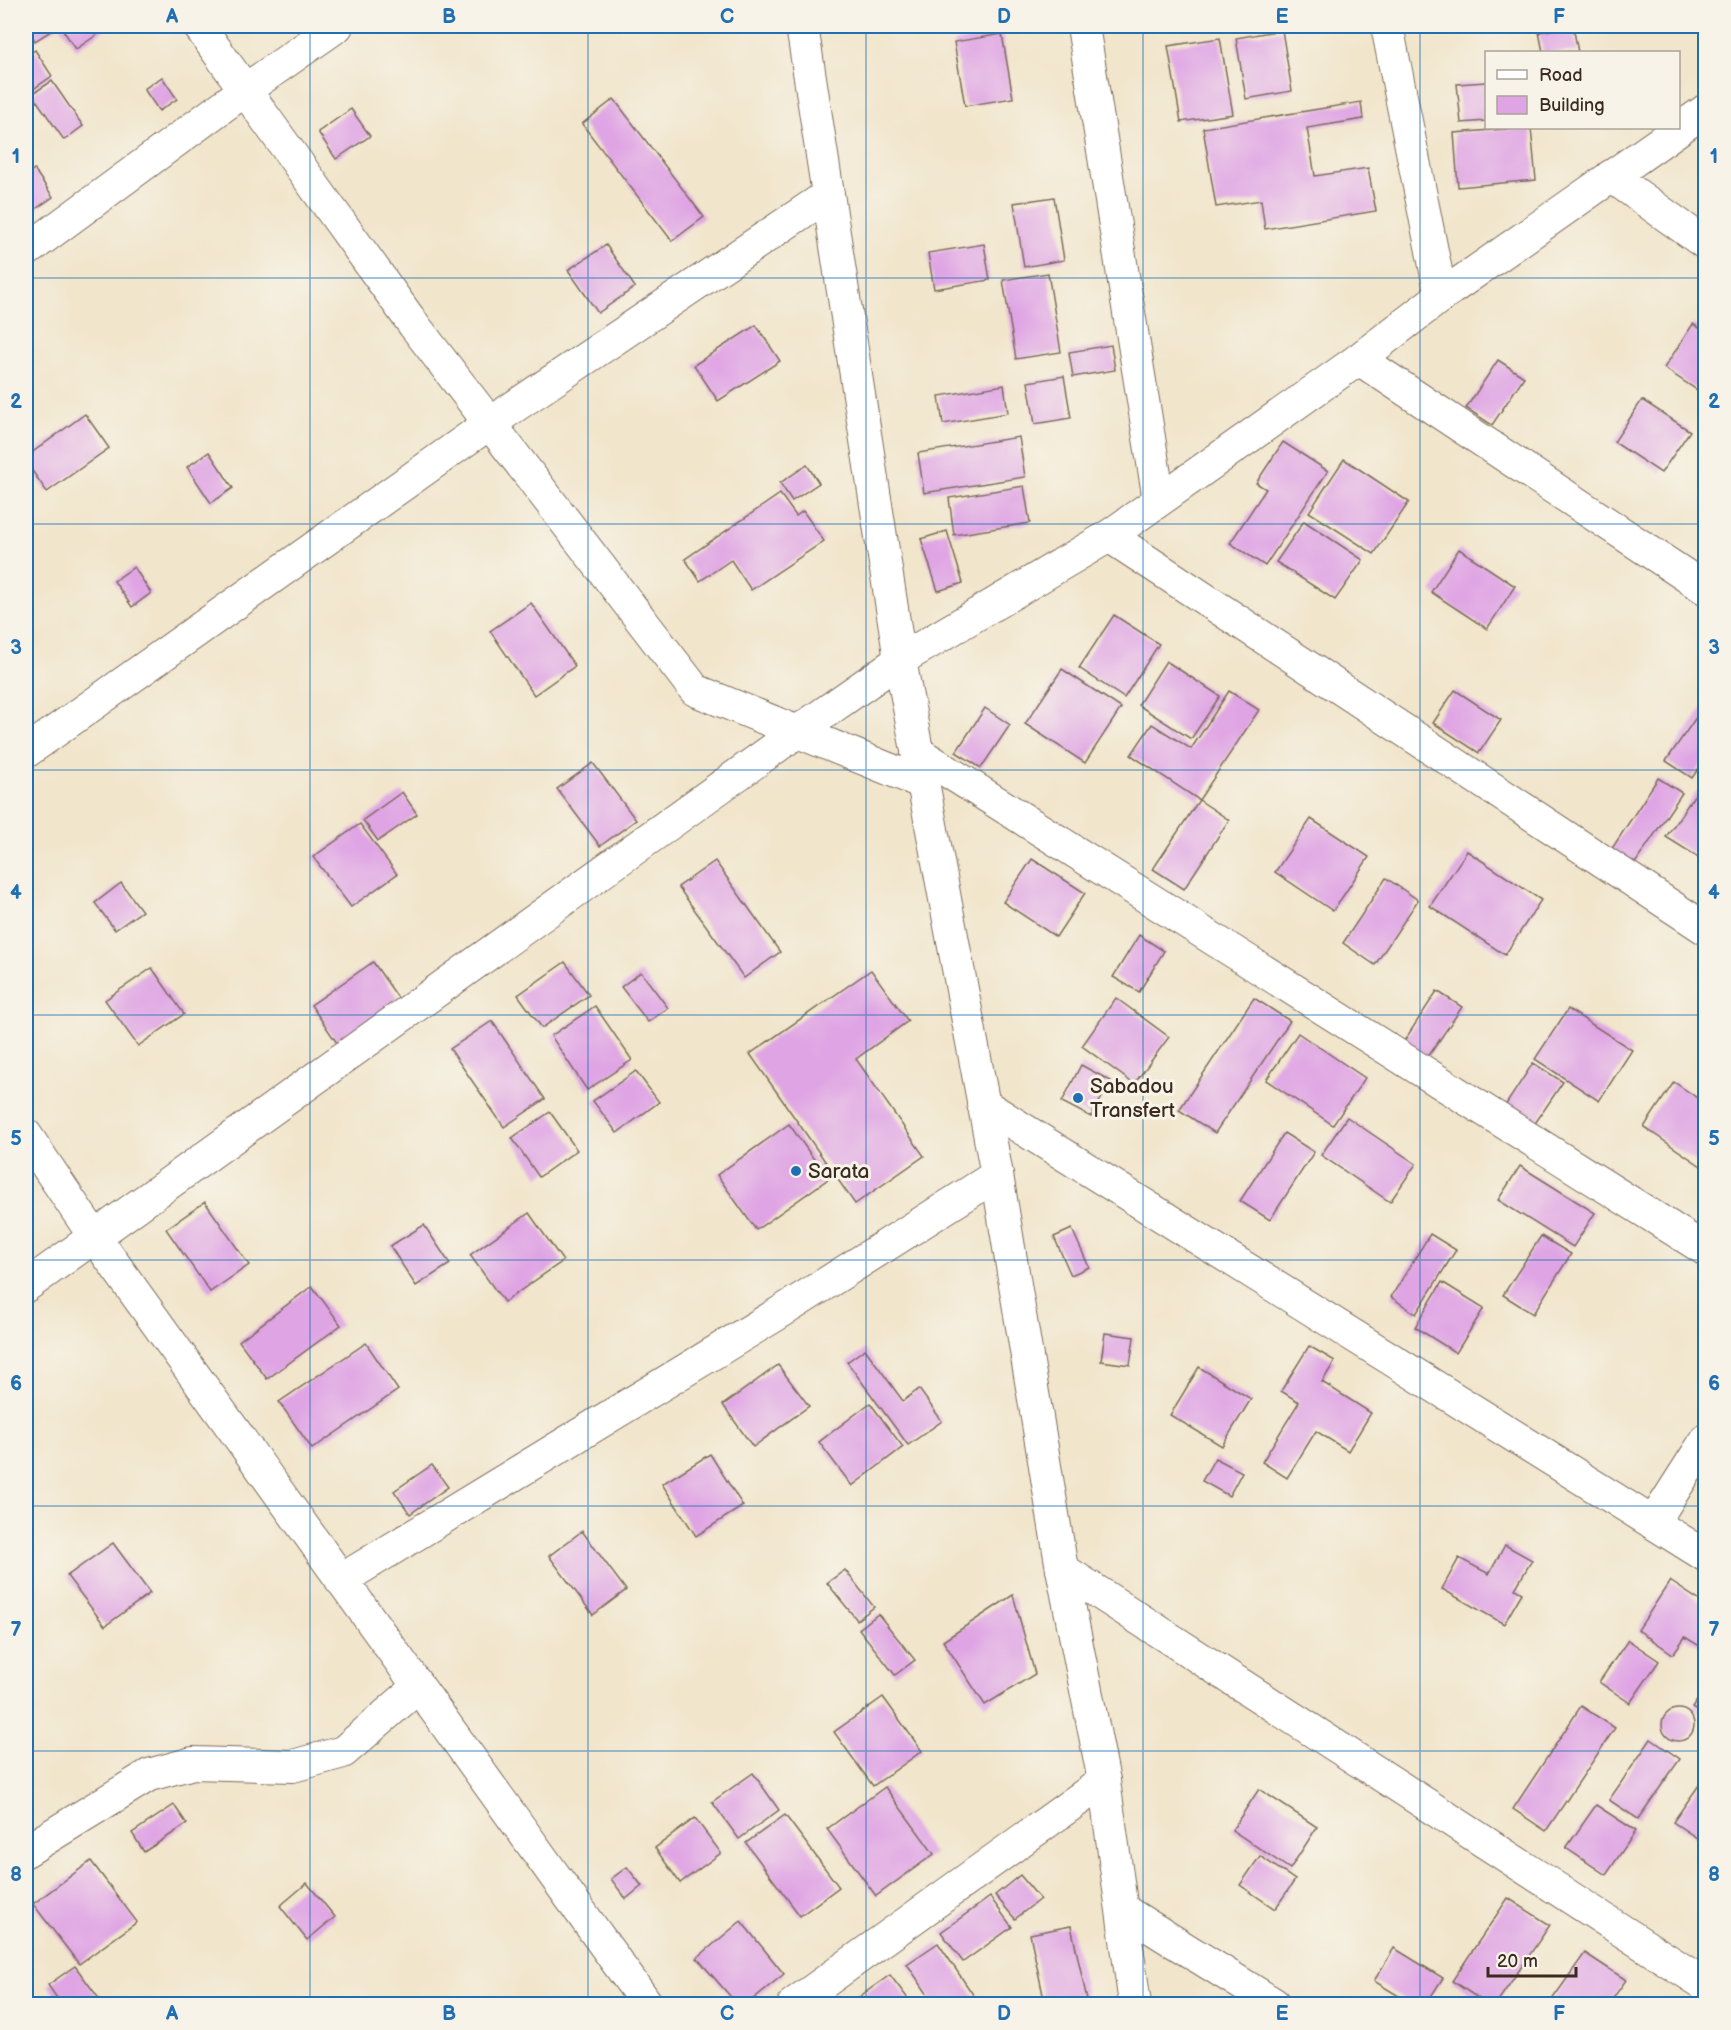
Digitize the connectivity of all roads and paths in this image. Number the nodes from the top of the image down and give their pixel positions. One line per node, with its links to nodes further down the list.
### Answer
1 (199, 26): 6 (street)
2 (337, 26): 6 (street)
3 (802, 26): 11 (street)
4 (1083, 26): 17 (street)
5 (1387, 26): 14 (street)
6 (245, 90): 13 (street); 16 (street)
7 (1706, 110): 8 (street)
8 (1680, 128)
9 (1679, 129): 10 (street)
10 (1611, 176): 12 (street); 14 (street)
11 (828, 195): 16 (street); 20 (street)
12 (1706, 244)
13 (26, 251)
14 (1441, 296): 15 (street)
15 (1359, 359): 17 (street); 19 (street)
16 (490, 423): 21 (street); 22 (street)
17 (1159, 500): 18 (street)
18 (1109, 536): 20 (street); 25 (street)
19 (1706, 589)
20 (900, 660): 21 (street); 23 (street)
21 (797, 732): 24 (street); 29 (street)
22 (26, 752)
23 (917, 752): 24 (street); 30 (street)
24 (923, 783): 26 (street)
25 (1706, 929)
26 (983, 1104): 28 (street); 33 (street)
27 (26, 1135): 29 (street)
28 (997, 1174): 35 (street); 36 (street)
29 (94, 1236): 31 (street); 36 (street)
30 (1706, 1250)
31 (26, 1286)
32 (1706, 1440): 33 (street)
33 (1653, 1523): 34 (street)
34 (1706, 1556)
35 (1062, 1569): 38 (street); 41 (street)
36 (341, 1580): 37 (street)
37 (418, 1687): 39 (street); 42 (street)
38 (1104, 1781): 40 (street); 43 (street)
39 (26, 1851)
40 (1123, 1910): 44 (street); 45 (street)
41 (1706, 1985)
42 (647, 2004)
43 (794, 2004)
44 (1135, 2004)
45 (1274, 2004)

